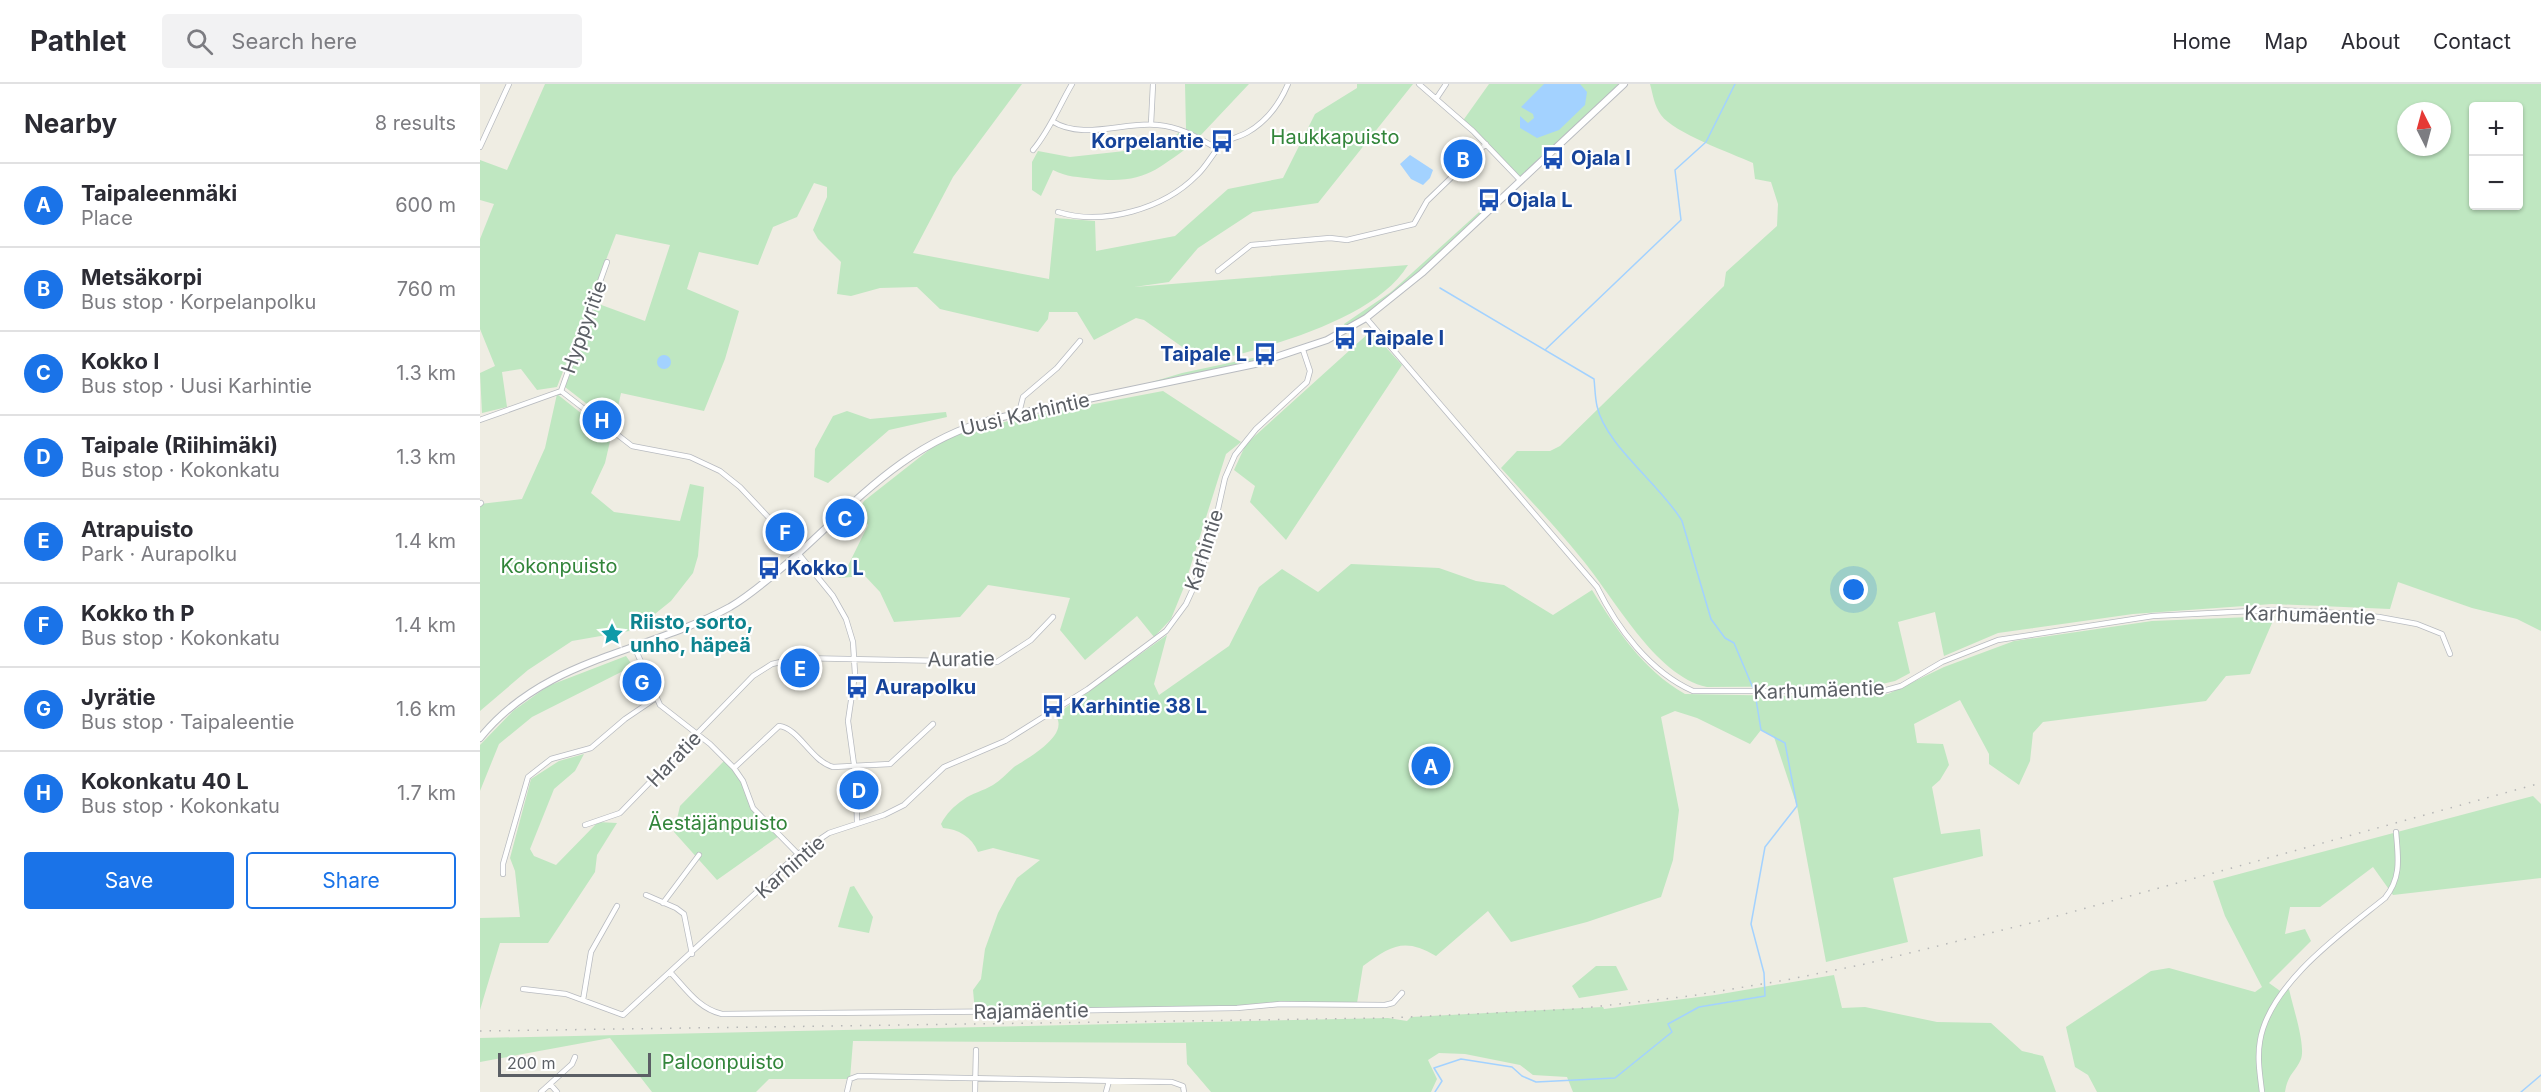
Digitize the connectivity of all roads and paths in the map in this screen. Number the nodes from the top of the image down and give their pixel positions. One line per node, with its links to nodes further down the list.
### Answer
1 (509, 84): 12 (street)
2 (1072, 84): 9 (street)
3 (1153, 84): 10 (street)
4 (1288, 84): 13 (street)
5 (1419, 84): 8 (street)
6 (1446, 84): 8 (street)
7 (1624, 84): 15 (street)
8 (1436, 99): 11 (street)
9 (1052, 121): 10 (street); 14 (street)
10 (1151, 124): 13 (street)
11 (1486, 144): 15 (street); 18 (street)
12 (480, 147)
13 (1218, 149): 16 (street)
14 (1033, 150)
15 (1521, 181): 19 (street)
16 (1058, 212)
17 (607, 262): 22 (street, Hyppyritie)
18 (1218, 271)
19 (1366, 318): 21 (street); 28 (street, Karhumäentie)
20 (1080, 341): 23 (street)
21 (1303, 350): 23 (street, Uusi Karhintie); 36 (street, Karhintie)
22 (561, 391): 24 (street); 25 (street)
23 (1019, 413): 25 (street, Uusi Karhintie)
24 (480, 420)
25 (798, 553): 27 (street, Uusi Karhintie); 29 (street)
26 (1053, 617): 29 (street, Auratie)
27 (634, 646): 30 (street); 33 (street, Uusi Karhintie)
28 (2450, 654)
29 (854, 659): 32 (street, Haratie); 34 (street)
30 (656, 698): 32 (street); 41 (street)
31 (933, 724): 34 (street)
32 (698, 735): 35 (street); 37 (street, Haratie)
33 (480, 738)
34 (855, 766): 35 (street); 36 (street)
35 (734, 768): 39 (street)
36 (857, 822): 39 (street, Karhintie)
37 (585, 825)
38 (2396, 832): 61 (street)
39 (798, 854): 45 (street, Karhintie)
40 (699, 855): 43 (street)
41 (503, 874)
42 (646, 896): 43 (street)
43 (663, 903): 45 (street)
44 (617, 906): 49 (street)
45 (692, 954): 46 (street, Karhintie)
46 (671, 973): 48 (street, Rajamäentie); 49 (street, Karhintie)
47 (523, 989): 49 (street)
48 (1402, 993)
49 (583, 1000)
50 (976, 1050): 52 (street)
51 (575, 1057): 54 (street)
52 (975, 1078): 53 (street); 58 (street); 59 (street)
53 (1109, 1081): 55 (street); 60 (street)
54 (550, 1084): 56 (street); 57 (street)
55 (1184, 1089)
56 (541, 1092)
57 (557, 1092)
58 (847, 1092)
59 (975, 1092)
60 (1106, 1092)
61 (2262, 1092)

